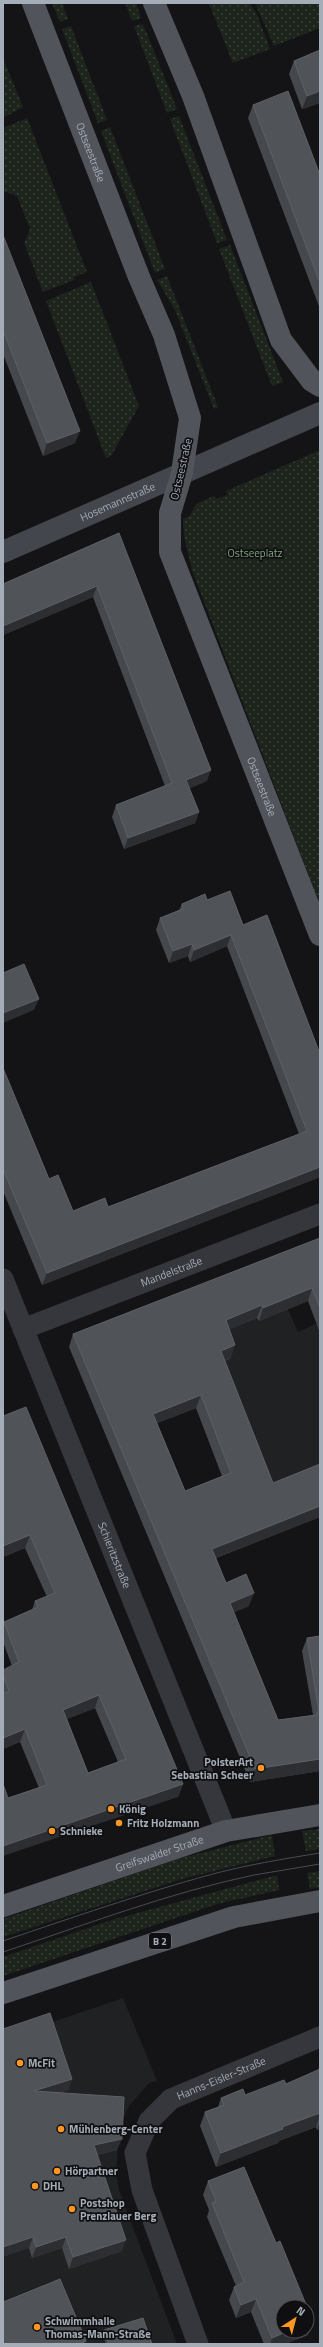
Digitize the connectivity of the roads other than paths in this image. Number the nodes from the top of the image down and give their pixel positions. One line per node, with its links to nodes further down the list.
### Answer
1 (33, 3): 5 (main road, Ostseestraße)
2 (154, 3): 3 (main road)
3 (320, 386)
4 (320, 413): 5 (street, Hosemannstraße)
5 (182, 474): 6 (street, Hosemannstraße); 7 (main road, Ostseestraße)
6 (3, 552)
7 (320, 935)
8 (320, 1214): 10 (street, Mandelstraße)
9 (3, 1279): 10 (street, Schieritzstraße)
10 (23, 1328): 12 (street, Schieritzstraße)
11 (320, 1815): 12 (main road, Greifswalder Straße)
12 (226, 1831): 14 (main road, Greifswalder Straße)
13 (320, 1901): 15 (main road, B 2)
14 (3, 1906)
15 (3, 1993)
16 (320, 2037): 17 (street, Hanns-Eisler-Straße)
17 (198, 2344)

